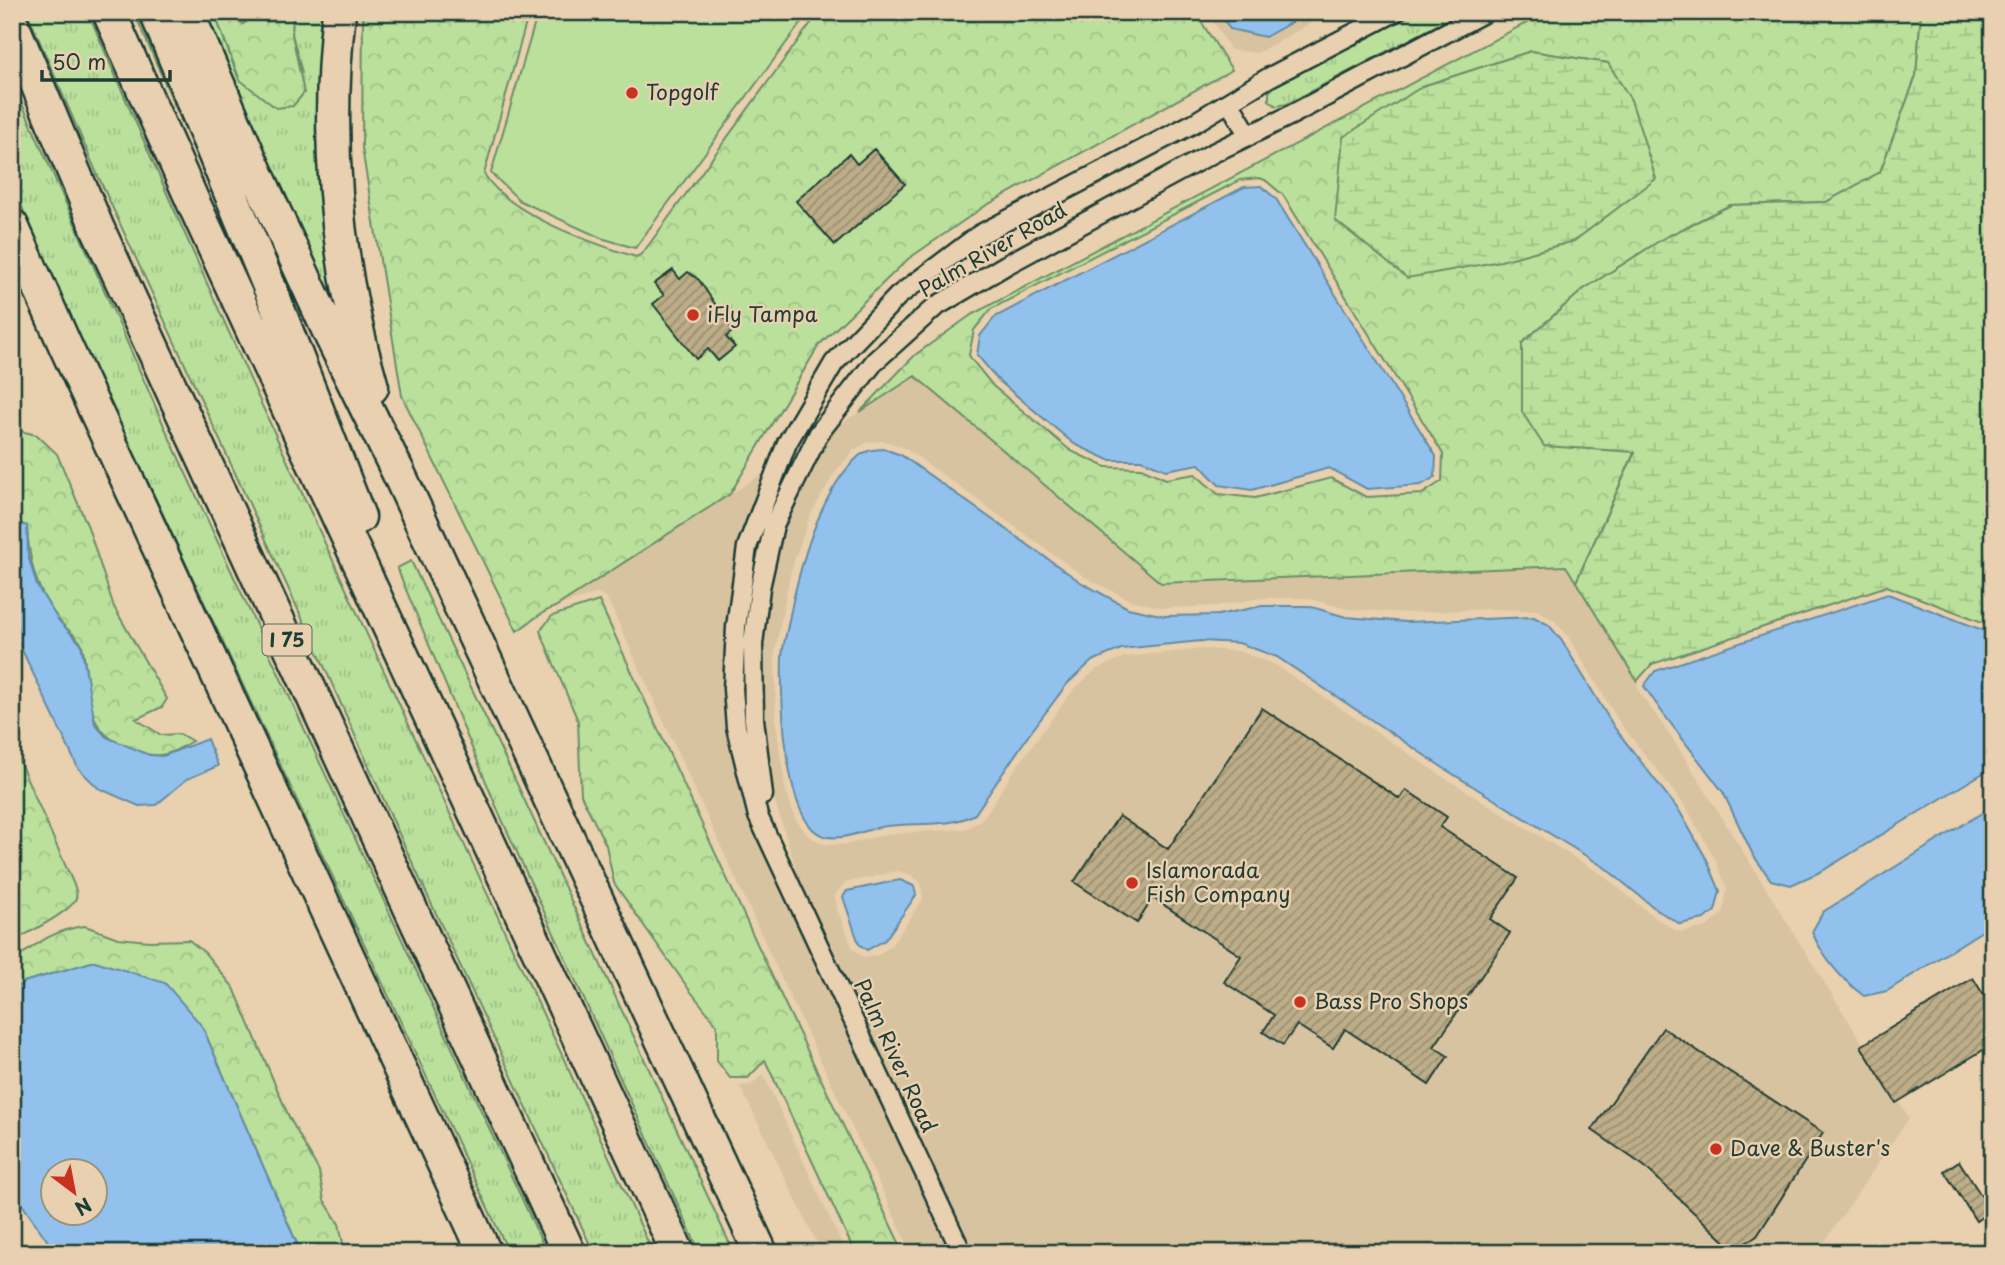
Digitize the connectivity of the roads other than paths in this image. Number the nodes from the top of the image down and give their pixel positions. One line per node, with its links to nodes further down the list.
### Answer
1 (109, 12): 12 (highway)
2 (156, 12): 12 (highway)
3 (187, 12): 11 (highway)
4 (339, 12): 11 (highway)
5 (1395, 12): 8 (street, Palm River Road)
6 (1485, 12): 9 (street, Palm River Road)
7 (12, 24): 15 (highway, I 75)
8 (1229, 102): 9 (street); 13 (street, Palm River Road)
9 (1249, 136): 13 (street, Palm River Road)
10 (12, 226): 14 (highway)
11 (398, 472): 17 (highway)
12 (390, 630): 16 (highway)
13 (789, 879): 18 (street, Palm River Road)
14 (485, 1253)
15 (569, 1253)
16 (678, 1253)
17 (761, 1253)
18 (962, 1253)

